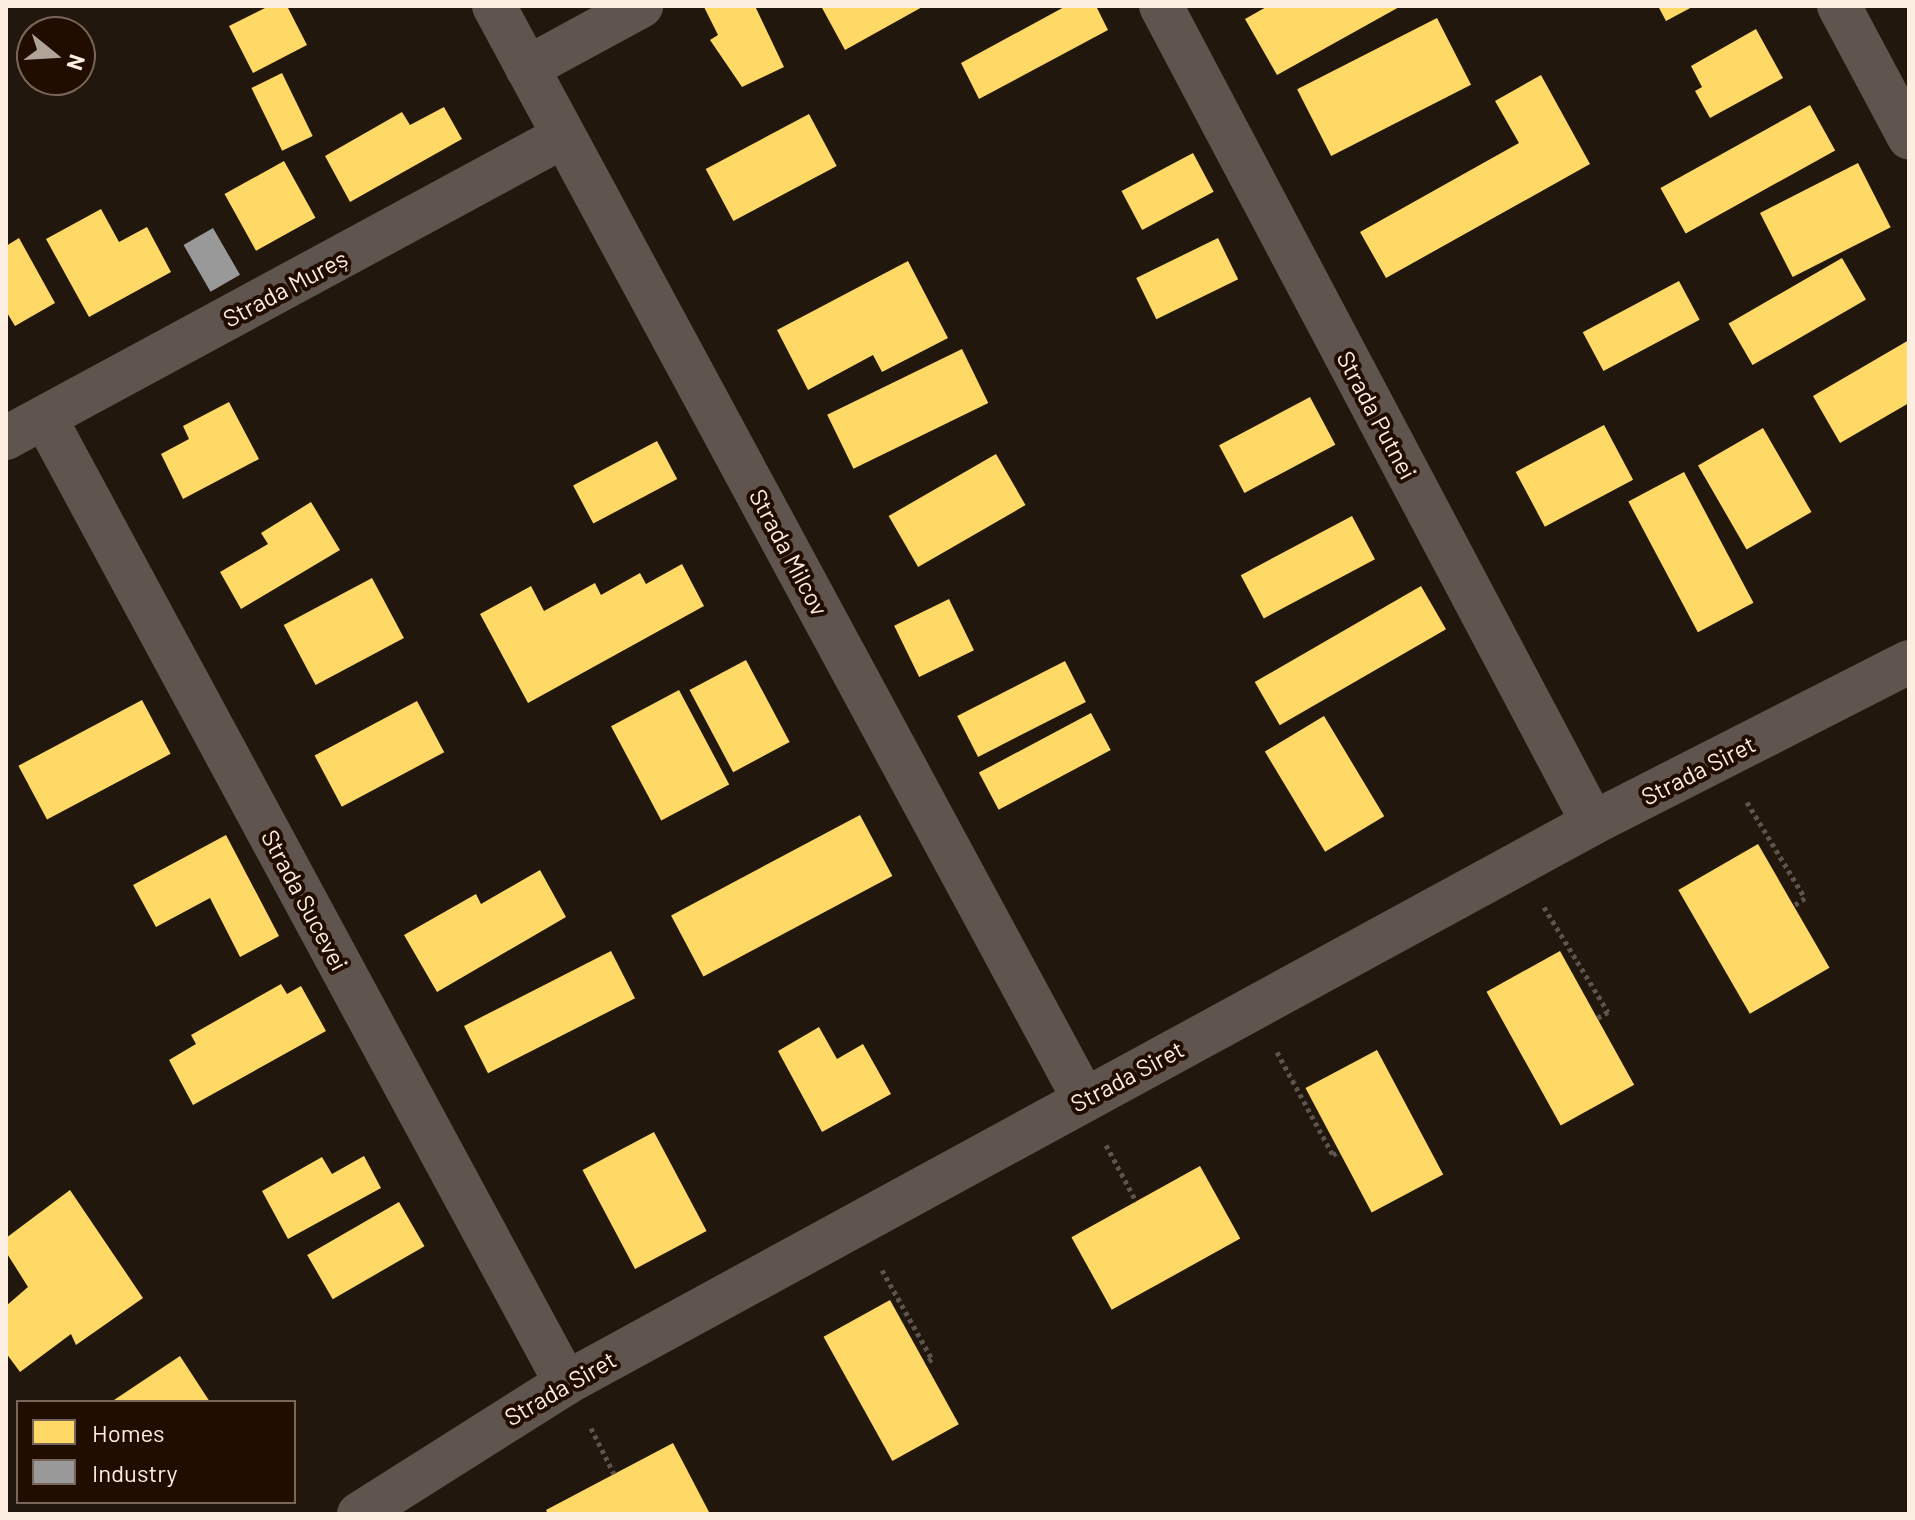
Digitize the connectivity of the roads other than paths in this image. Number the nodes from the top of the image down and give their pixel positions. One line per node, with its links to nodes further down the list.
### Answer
1 (494, 6): 5 (street, Strada Milcov)
2 (641, 6): 5 (street)
3 (1161, 6): 11 (street, Strada Putnei)
4 (1839, 6): 7 (street)
5 (527, 68): 6 (street, Strada Milcov)
6 (564, 136): 8 (street, Strada Mureș); 12 (street, Strada Milcov)
7 (1909, 137)
8 (45, 418): 9 (street, Strada Mureș); 13 (street, Strada Sucevei)
9 (6, 438)
10 (1909, 662): 11 (street, Strada Siret)
11 (1593, 823): 12 (street, Strada Siret)
12 (1084, 1099): 13 (street, Strada Siret)
13 (566, 1383): 14 (street, Strada Siret)
14 (359, 1514)

